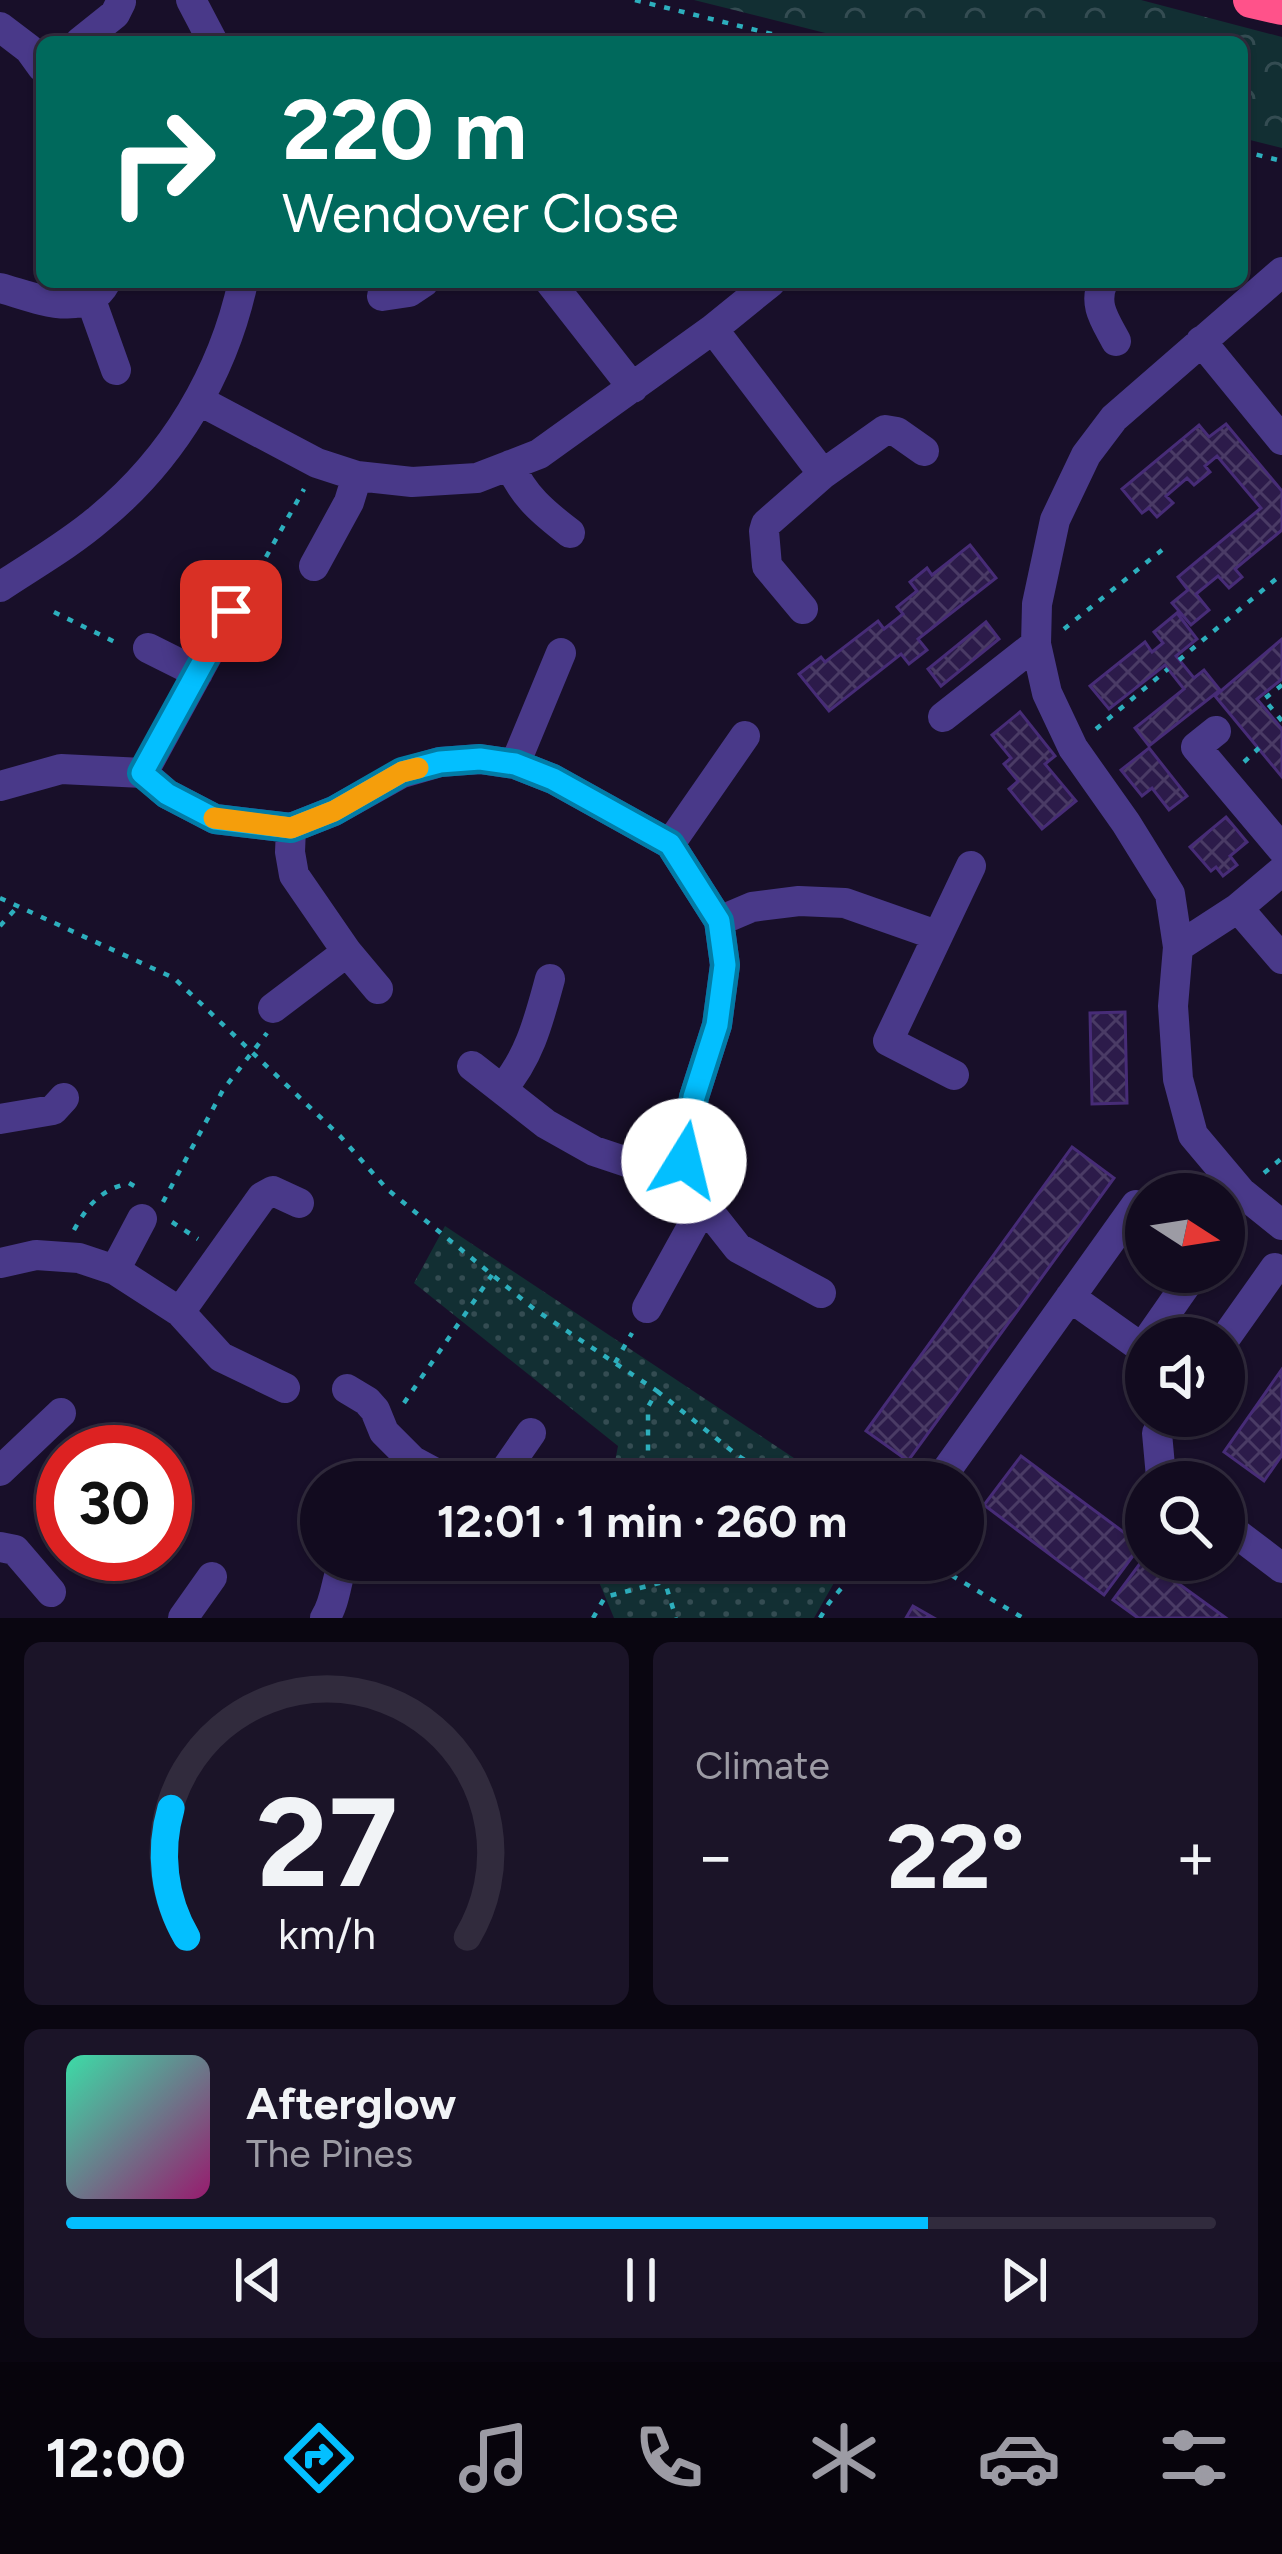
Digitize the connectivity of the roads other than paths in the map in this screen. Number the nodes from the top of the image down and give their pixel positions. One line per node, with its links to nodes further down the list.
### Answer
1 (191, 0): 7 (street)
2 (1251, 0): 4 (highway)
3 (121, 2): 6 (street)
4 (1282, 8)
5 (0, 27): 8 (street)
6 (88, 36)
7 (209, 36)
8 (36, 59)
9 (1282, 272): 20 (street)
10 (0, 288): 16 (street)
11 (242, 288): 23 (street)
12 (415, 288): 17 (street)
13 (555, 288): 22 (street)
14 (764, 288): 18 (street)
15 (1100, 288): 19 (street)
16 (99, 291): 21 (street)
17 (382, 296)
18 (713, 329): 22 (street); 27 (street)
19 (1116, 341)
20 (1201, 341): 24 (street); 35 (street)
21 (116, 370)
22 (633, 388): 26 (street)
23 (200, 401): 28 (street); 32 (street)
24 (1282, 440)
25 (924, 451): 27 (street)
26 (510, 465): 28 (street); 29 (street)
27 (823, 474): 33 (street)
28 (357, 476): 30 (street)
29 (571, 532)
30 (314, 566)
31 (248, 581): 37 (street)
32 (0, 587)
33 (802, 609)
34 (148, 648): 37 (street)
35 (1036, 648): 38 (street); 52 (street)
36 (561, 653): 41 (street)
37 (197, 673): 42 (street)
38 (944, 717)
39 (1216, 731): 46 (street)
40 (745, 736): 45 (street)
41 (515, 764): 44 (street); 45 (street)
42 (142, 773): 43 (street); 44 (street)
43 (0, 786)
44 (291, 828): 53 (street)
45 (670, 844): 50 (street)
46 (1282, 850)
47 (971, 866): 51 (street)
48 (1282, 871): 49 (street)
49 (1238, 908): 52 (street); 54 (street)
50 (719, 921): 51 (street); 63 (street)
51 (936, 935): 59 (street)
52 (1178, 947): 68 (street)
53 (347, 952): 56 (street); 57 (street)
54 (1282, 959)
55 (550, 979): 60 (street)
56 (378, 989)
57 (273, 1007)
58 (472, 1066): 60 (street)
59 (954, 1076)
60 (502, 1089): 63 (street)
61 (64, 1098): 62 (street)
62 (0, 1119)
63 (684, 1161): 66 (street)
64 (299, 1203): 75 (street)
65 (153, 1210): 71 (street)
66 (708, 1210): 72 (street); 74 (street)
67 (1125, 1220): 73 (street)
68 (1282, 1226)
69 (0, 1262): 71 (street)
70 (1275, 1268): 76 (street)
71 (115, 1270): 75 (street)
72 (821, 1293)
73 (1070, 1297): 77 (street); 84 (street)
74 (647, 1308)
75 (181, 1312): 78 (street)
76 (1240, 1317)
77 (1125, 1332)
78 (285, 1388)
79 (347, 1389): 82 (street)
80 (62, 1413): 85 (street)
81 (531, 1433): 83 (street)
82 (399, 1461)
83 (512, 1461)
84 (953, 1461)
85 (0, 1471)
86 (1245, 1540): 88 (street)
87 (0, 1547): 90 (street)
88 (1282, 1568)
89 (338, 1581): 91 (street)
90 (51, 1592)
91 (336, 1615)

